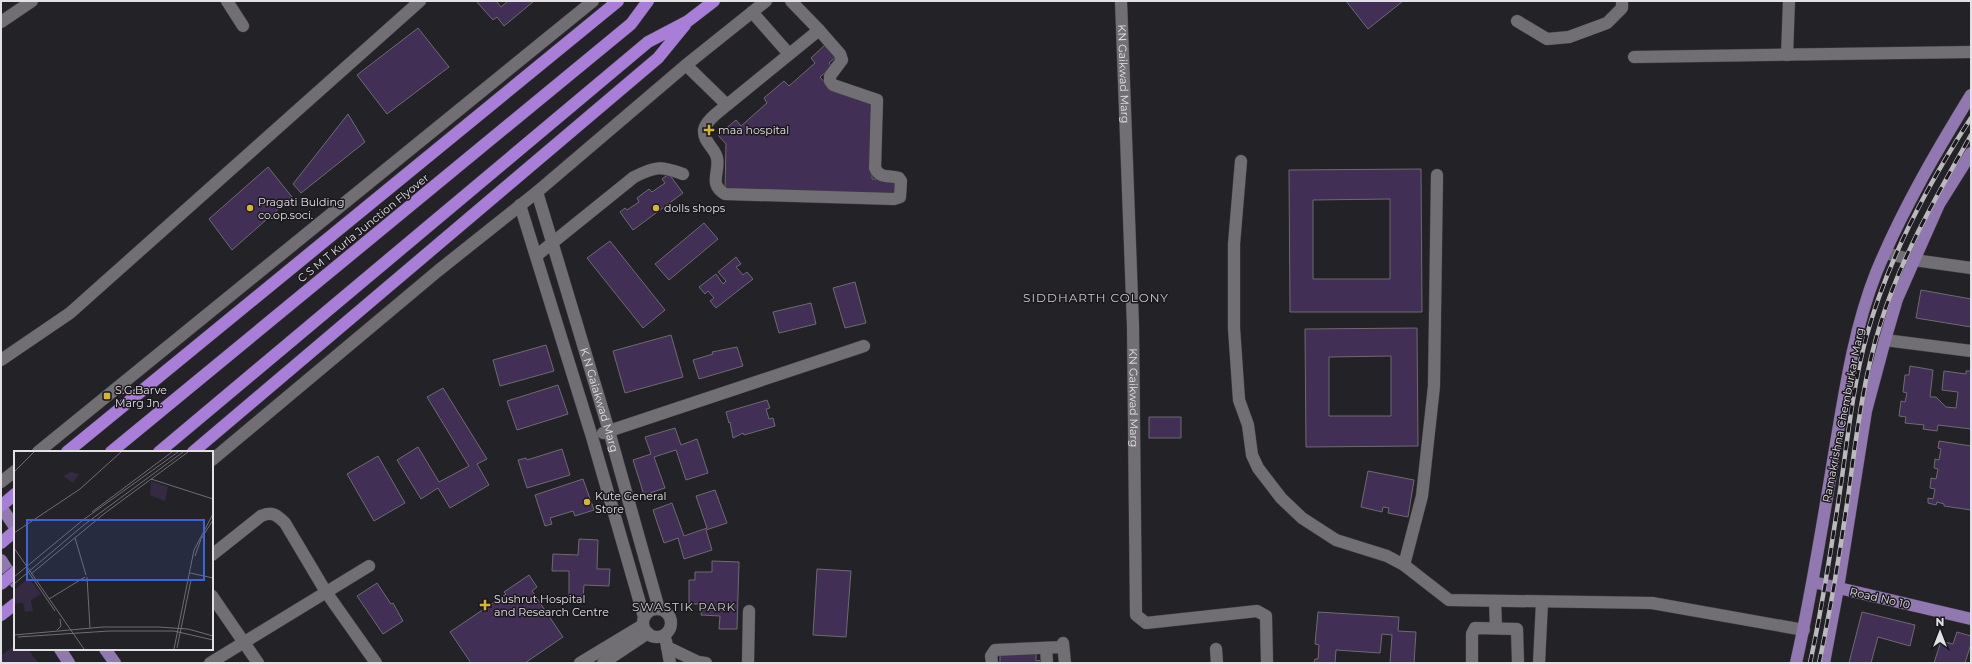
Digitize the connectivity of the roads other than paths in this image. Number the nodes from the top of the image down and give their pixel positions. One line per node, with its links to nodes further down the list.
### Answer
1 (32, 1): 16 (street)
2 (227, 1): 17 (street)
3 (420, 1): 40 (street)
4 (593, 1): 45 (street)
5 (618, 1): 46 (highway)
6 (648, 1): 47 (highway, C S M T Kurla Junction Flyover)
7 (714, 1): 14 (highway)
8 (766, 1): 13 (street)
9 (791, 1): 18 (street)
10 (1122, 1): 101 (street, KN Gaikwad Marg)
11 (1622, 1): 15 (street)
12 (1789, 1): 21 (street)
13 (752, 12): 20 (street); 23 (street)
14 (688, 21): 48 (highway); 49 (highway)
15 (1517, 21)
16 (1, 22)
17 (243, 26)
18 (819, 30): 20 (street); 25 (street)
19 (1971, 52): 21 (street)
20 (789, 54): 25 (street)
21 (1787, 55): 22 (street)
22 (1634, 57)
23 (686, 64): 25 (street); 30 (street)
24 (1971, 95): 33 (main road, Ramakrishna Chemburkar Marg)
25 (727, 105)
26 (1971, 153): 35 (main road, Ramakrishna Chemburkar Marg)
27 (1242, 161): 60 (street)
28 (683, 174): 32 (street)
29 (1437, 175): 60 (street)
30 (537, 192): 31 (street); 32 (street, K N Gaiakwad Marg)
31 (520, 205): 34 (street, K N Gaiakwad Marg); 50 (street)
32 (552, 243): 34 (street); 41 (street, K N Gaiakwad Marg)
33 (1886, 253): 35 (street); 64 (main road, Ramakrishna Chemburkar Marg)
34 (536, 256): 42 (street, K N Gaiakwad Marg)
35 (1914, 260): 36 (street); 37 (main road, Ramakrishna Chemburkar Marg)
36 (1971, 268)
37 (1885, 340): 39 (street); 66 (main road, Ramakrishna Chemburkar Marg)
38 (864, 346): 43 (street)
39 (1971, 351)
40 (1, 360)
41 (588, 361): 42 (street); 43 (street, K N Gaiakwad Marg)
42 (570, 366): 44 (street, K N Gaiakwad Marg)
43 (609, 430): 44 (street); 72 (street, K N Gaiakwad Marg)
44 (592, 437): 76 (street, K N Gaiakwad Marg)
45 (39, 451)
46 (68, 451)
47 (112, 451)
48 (159, 451)
49 (194, 451)
50 (213, 459)
51 (14, 472): 52 (street)
52 (1, 482)
53 (14, 495): 54 (highway)
54 (1, 506): 55 (main road)
55 (14, 526)
56 (14, 532): 57 (highway)
57 (1, 543)
58 (213, 554): 67 (street)
59 (1, 560): 63 (main road)
60 (1404, 565): 69 (street)
61 (369, 566): 67 (street)
62 (14, 573): 65 (highway, bridge)
63 (14, 580)
64 (1813, 582): 66 (main road, Road No 10); 78 (main road, Ramakrishna Chemburkar Marg)
65 (1, 584)
66 (1838, 588): 75 (main road, Road No 10); 106 (main road, Ramakrishna Chemburkar Marg)
67 (326, 592): 80 (street); 91 (street)
68 (213, 597): 80 (street)
69 (1495, 601): 70 (street); 77 (street)
70 (1542, 602): 78 (street); 83 (street)
71 (14, 605): 74 (highway)
72 (659, 608): 76 (street); 79 (street)
73 (748, 612): 96 (street)
74 (1, 616)
75 (1971, 619)
76 (645, 625): 79 (street); 92 (street); 93 (street)
77 (1496, 628): 82 (street); 102 (street)
78 (1804, 630): 105 (main road, Ramakrishna Chemburkar Marg)
79 (666, 641): 94 (street); 95 (street)
80 (244, 642): 89 (street); 90 (street)
81 (1046, 648): 97 (street); 98 (street); 99 (street)
82 (1518, 648): 83 (street); 103 (street)
83 (1540, 648): 104 (street)
84 (1216, 649): 100 (street)
85 (61, 650): 87 (main road)
86 (105, 650): 88 (main road)
87 (69, 663)
88 (115, 663)
89 (210, 663)
90 (258, 663)
91 (376, 663)
92 (581, 663)
93 (603, 663)
94 (670, 663)
95 (706, 663)
96 (748, 663)
97 (992, 663)
98 (1047, 663)
99 (1065, 663)
100 (1217, 663)
101 (1268, 663)
102 (1472, 663)
103 (1518, 663)
104 (1539, 663)
105 (1796, 663)
106 (1824, 663)

